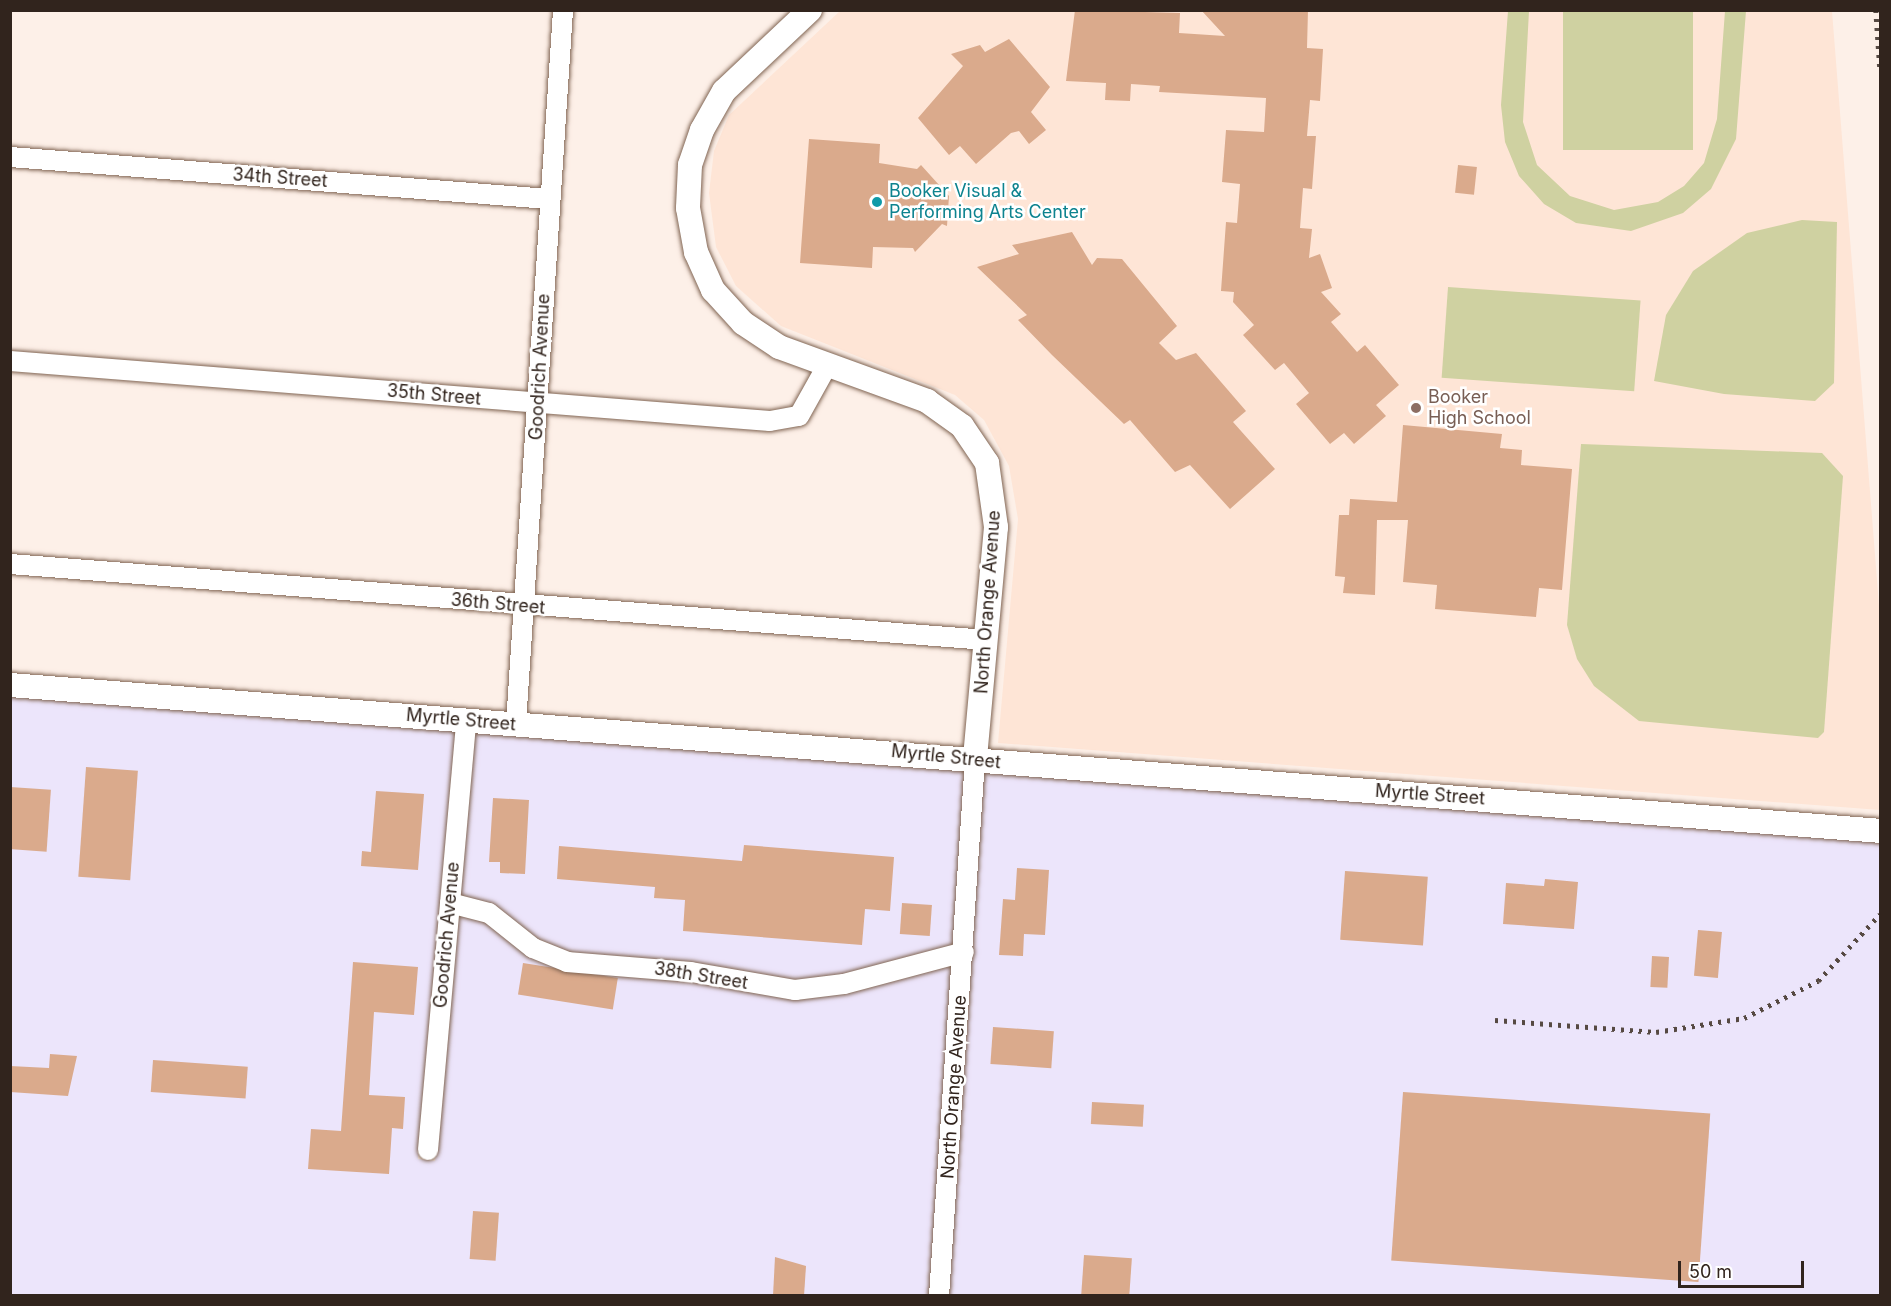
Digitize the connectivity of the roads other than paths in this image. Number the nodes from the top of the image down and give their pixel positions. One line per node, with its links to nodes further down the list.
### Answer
1 (563, 10): 4 (street, Goodrich Avenue)
2 (810, 10): 6 (street, North Orange Avenue)
3 (10, 157): 4 (street, 34th Street)
4 (549, 199): 7 (street, Goodrich Avenue)
5 (10, 361): 7 (street, 35th Street)
6 (827, 366): 7 (street, 35th Street); 10 (street, North Orange Avenue)
7 (538, 403): 9 (street, Goodrich Avenue)
8 (10, 564): 9 (street, 36th Street)
9 (523, 606): 10 (street, 36th Street); 13 (street, Goodrich Avenue)
10 (986, 640): 14 (street, North Orange Avenue)
11 (10, 685): 12 (street, Myrtle Street)
12 (466, 720): 13 (street, Myrtle Street); 16 (street, Goodrich Avenue)
13 (516, 724): 14 (street, Myrtle Street)
14 (975, 759): 15 (street, Myrtle Street); 17 (street, North Orange Avenue)
15 (1881, 831)
16 (450, 903): 17 (street, 38th Street); 18 (street, Goodrich Avenue)
17 (964, 952): 19 (street, North Orange Avenue)
18 (428, 1150)
19 (939, 1296)

